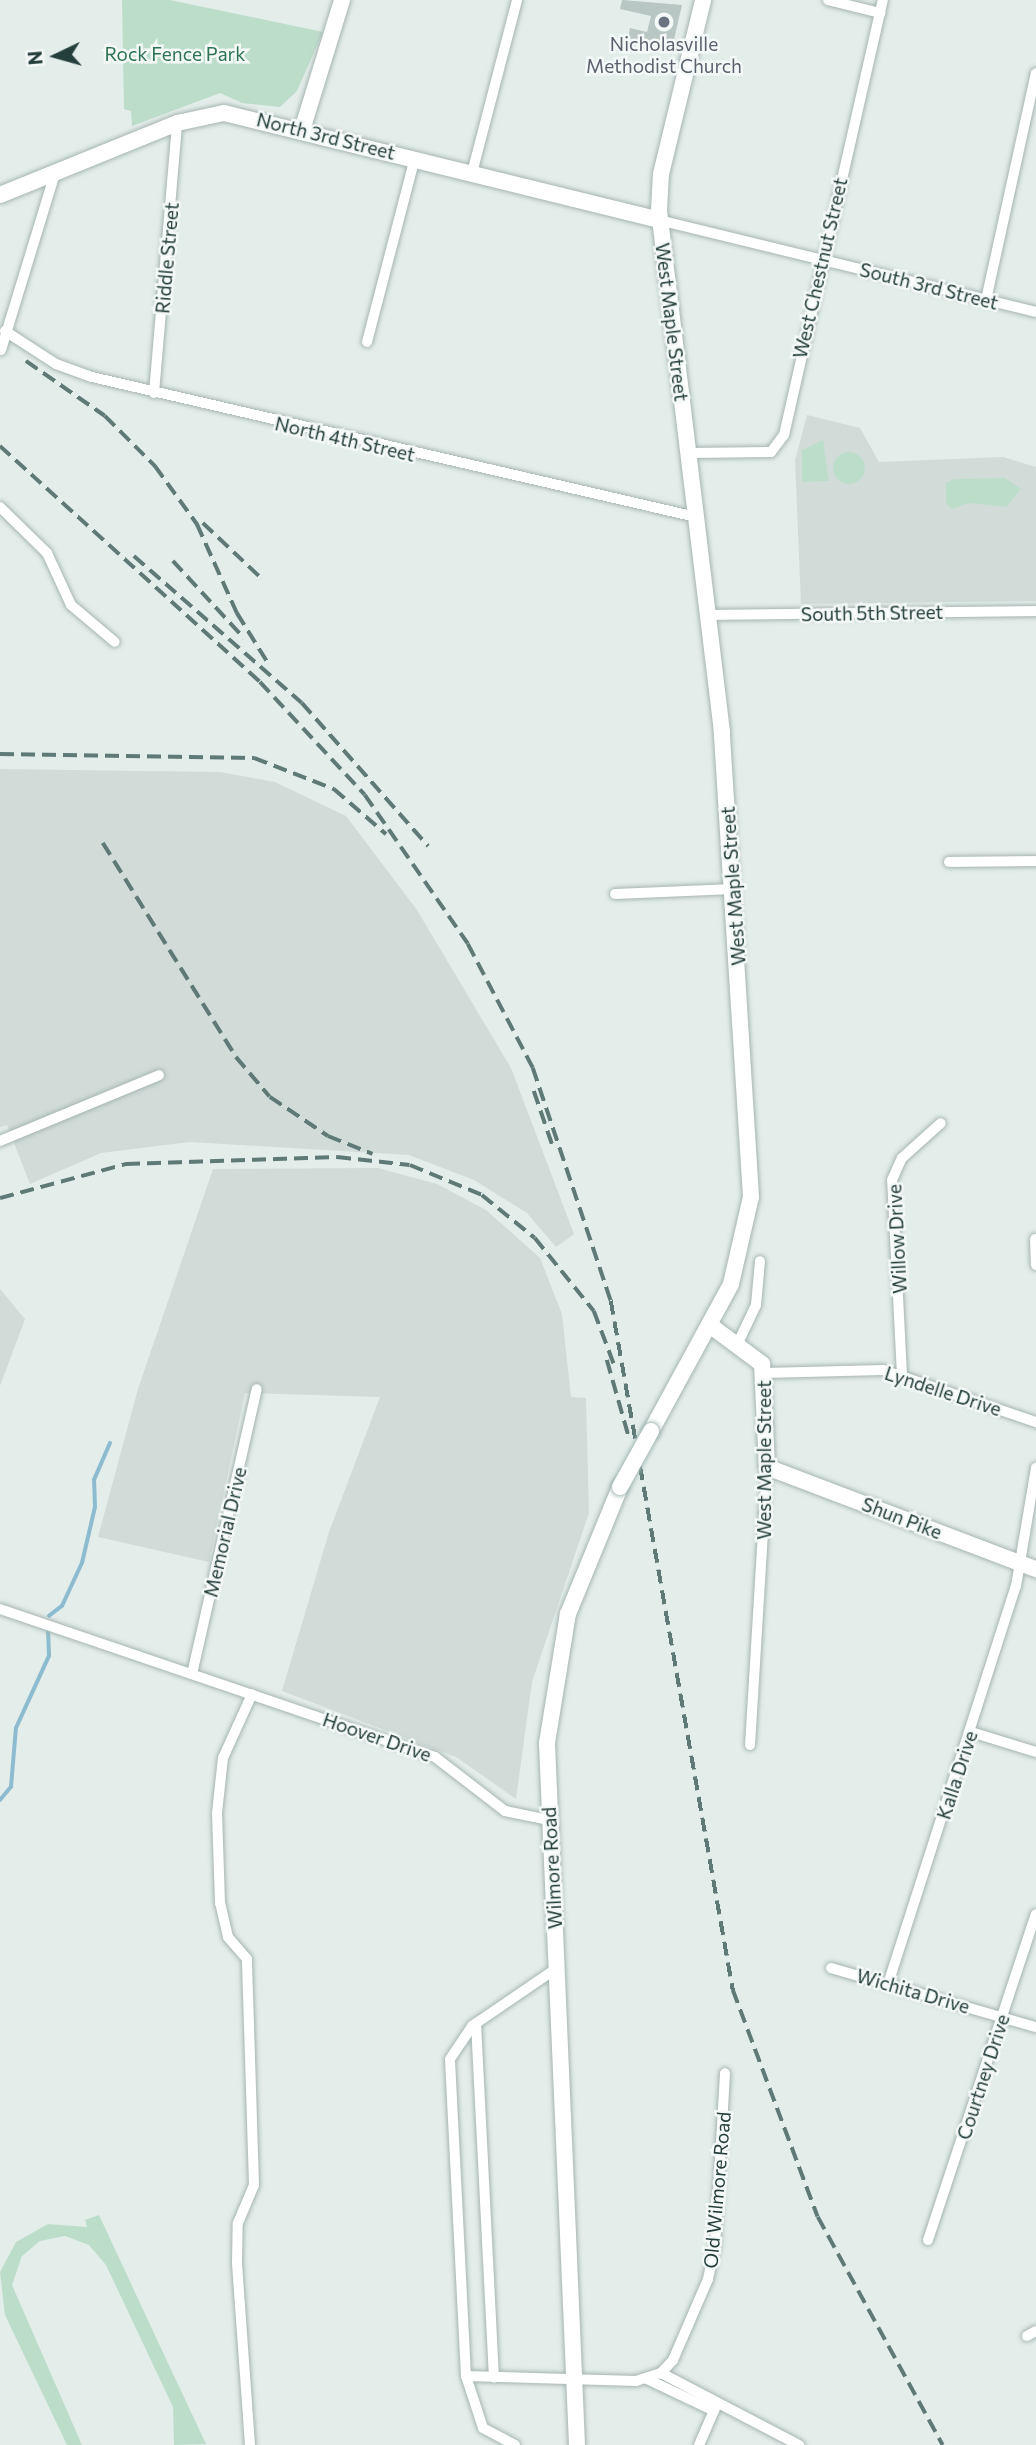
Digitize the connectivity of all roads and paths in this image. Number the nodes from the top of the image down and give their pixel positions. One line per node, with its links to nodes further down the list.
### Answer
1 (342, 0): 9 (main road)
2 (517, 0): 12 (street)
3 (703, 0): 14 (main road, West Maple Street)
4 (828, 0): 6 (street)
5 (883, 0): 6 (street, West Chestnut Street)
6 (880, 13): 15 (street, West Chestnut Street)
7 (1036, 73): 16 (street)
8 (177, 123): 9 (main road, North 3rd Street); 11 (main road, North 3rd Street); 21 (street, Riddle Street)
9 (303, 127): 10 (main road, North 3rd Street)
10 (415, 158): 12 (main road, North 3rd Street); 19 (street)
11 (55, 173): 13 (main road, North 3rd Street); 18 (street)
12 (472, 173): 14 (main road, North 3rd Street)
13 (0, 195)
14 (659, 220): 15 (street, South 3rd Street); 22 (main road, West Maple Street)
15 (821, 260): 16 (street, South 3rd Street); 22 (street, West Chestnut Street)
16 (986, 300): 17 (street, South 3rd Street)
17 (1036, 312)
18 (5, 331): 20 (street); 21 (street, North 4th Street)
19 (366, 342)
20 (1, 350)
21 (154, 393): 24 (street, North 4th Street)
22 (689, 453): 24 (main road, West Maple Street)
23 (0, 507): 27 (street)
24 (696, 517): 26 (main road, West Maple Street)
25 (1036, 611): 26 (street, South 5th Street)
26 (709, 615): 30 (main road, West Maple Street)
27 (115, 642)
28 (948, 862): 29 (street)
29 (1036, 862)
30 (734, 889): 31 (street); 38 (main road, West Maple Street)
31 (615, 894)
32 (159, 1075): 34 (street)
33 (941, 1123): 41 (street, Willow Drive)
34 (0, 1141)
35 (1035, 1239): 37 (street)
36 (760, 1261): 39 (street)
37 (1036, 1265)
38 (711, 1326): 39 (main road, West Maple Street); 54 (main road, Wilmore Road, bridge)
39 (738, 1343): 40 (main road, West Maple Street)
40 (764, 1373): 41 (street, Lyndelle Drive); 44 (main road, West Maple Street)
41 (902, 1375): 43 (street, Lyndelle Drive)
42 (257, 1389): 49 (street, Memorial Drive)
43 (1036, 1422)
44 (767, 1467): 46 (main road, Shun Pike); 52 (street, West Maple Street)
45 (1036, 1468): 46 (street, Kalla Drive)
46 (1020, 1563): 47 (main road, Shun Pike); 51 (street, Kalla Drive)
47 (1036, 1569)
48 (0, 1609): 49 (street, Hoover Drive)
49 (191, 1674): 50 (street, Hoover Drive)
50 (252, 1694): 54 (street, Hoover Drive); 70 (street)
51 (971, 1732): 53 (street); 58 (street, Kalla Drive)
52 (751, 1745)
53 (1036, 1752)
54 (550, 1820): 56 (main road, Wilmore Road)
55 (1036, 1914): 59 (street, Courtney Drive)
56 (557, 1968): 60 (street); 68 (main road, Wilmore Road)
57 (831, 1968): 58 (street, Wichita Drive)
58 (888, 1984): 59 (street, Wichita Drive)
59 (1003, 2017): 61 (street, Wichita Drive); 63 (street, Courtney Drive)
60 (476, 2023): 65 (street); 66 (street)
61 (1036, 2027)
62 (725, 2073): 64 (street, Old Wilmore Road)
63 (928, 2240)
64 (662, 2374): 67 (street); 69 (street)
65 (466, 2376): 66 (street); 71 (street)
66 (494, 2378): 68 (street)
67 (647, 2379): 68 (street); 69 (street)
68 (574, 2381): 72 (main road, Wilmore Road)
69 (716, 2406): 73 (street); 74 (street)
70 (250, 2445)
71 (515, 2445)
72 (577, 2445)
73 (699, 2445)
74 (799, 2445)

